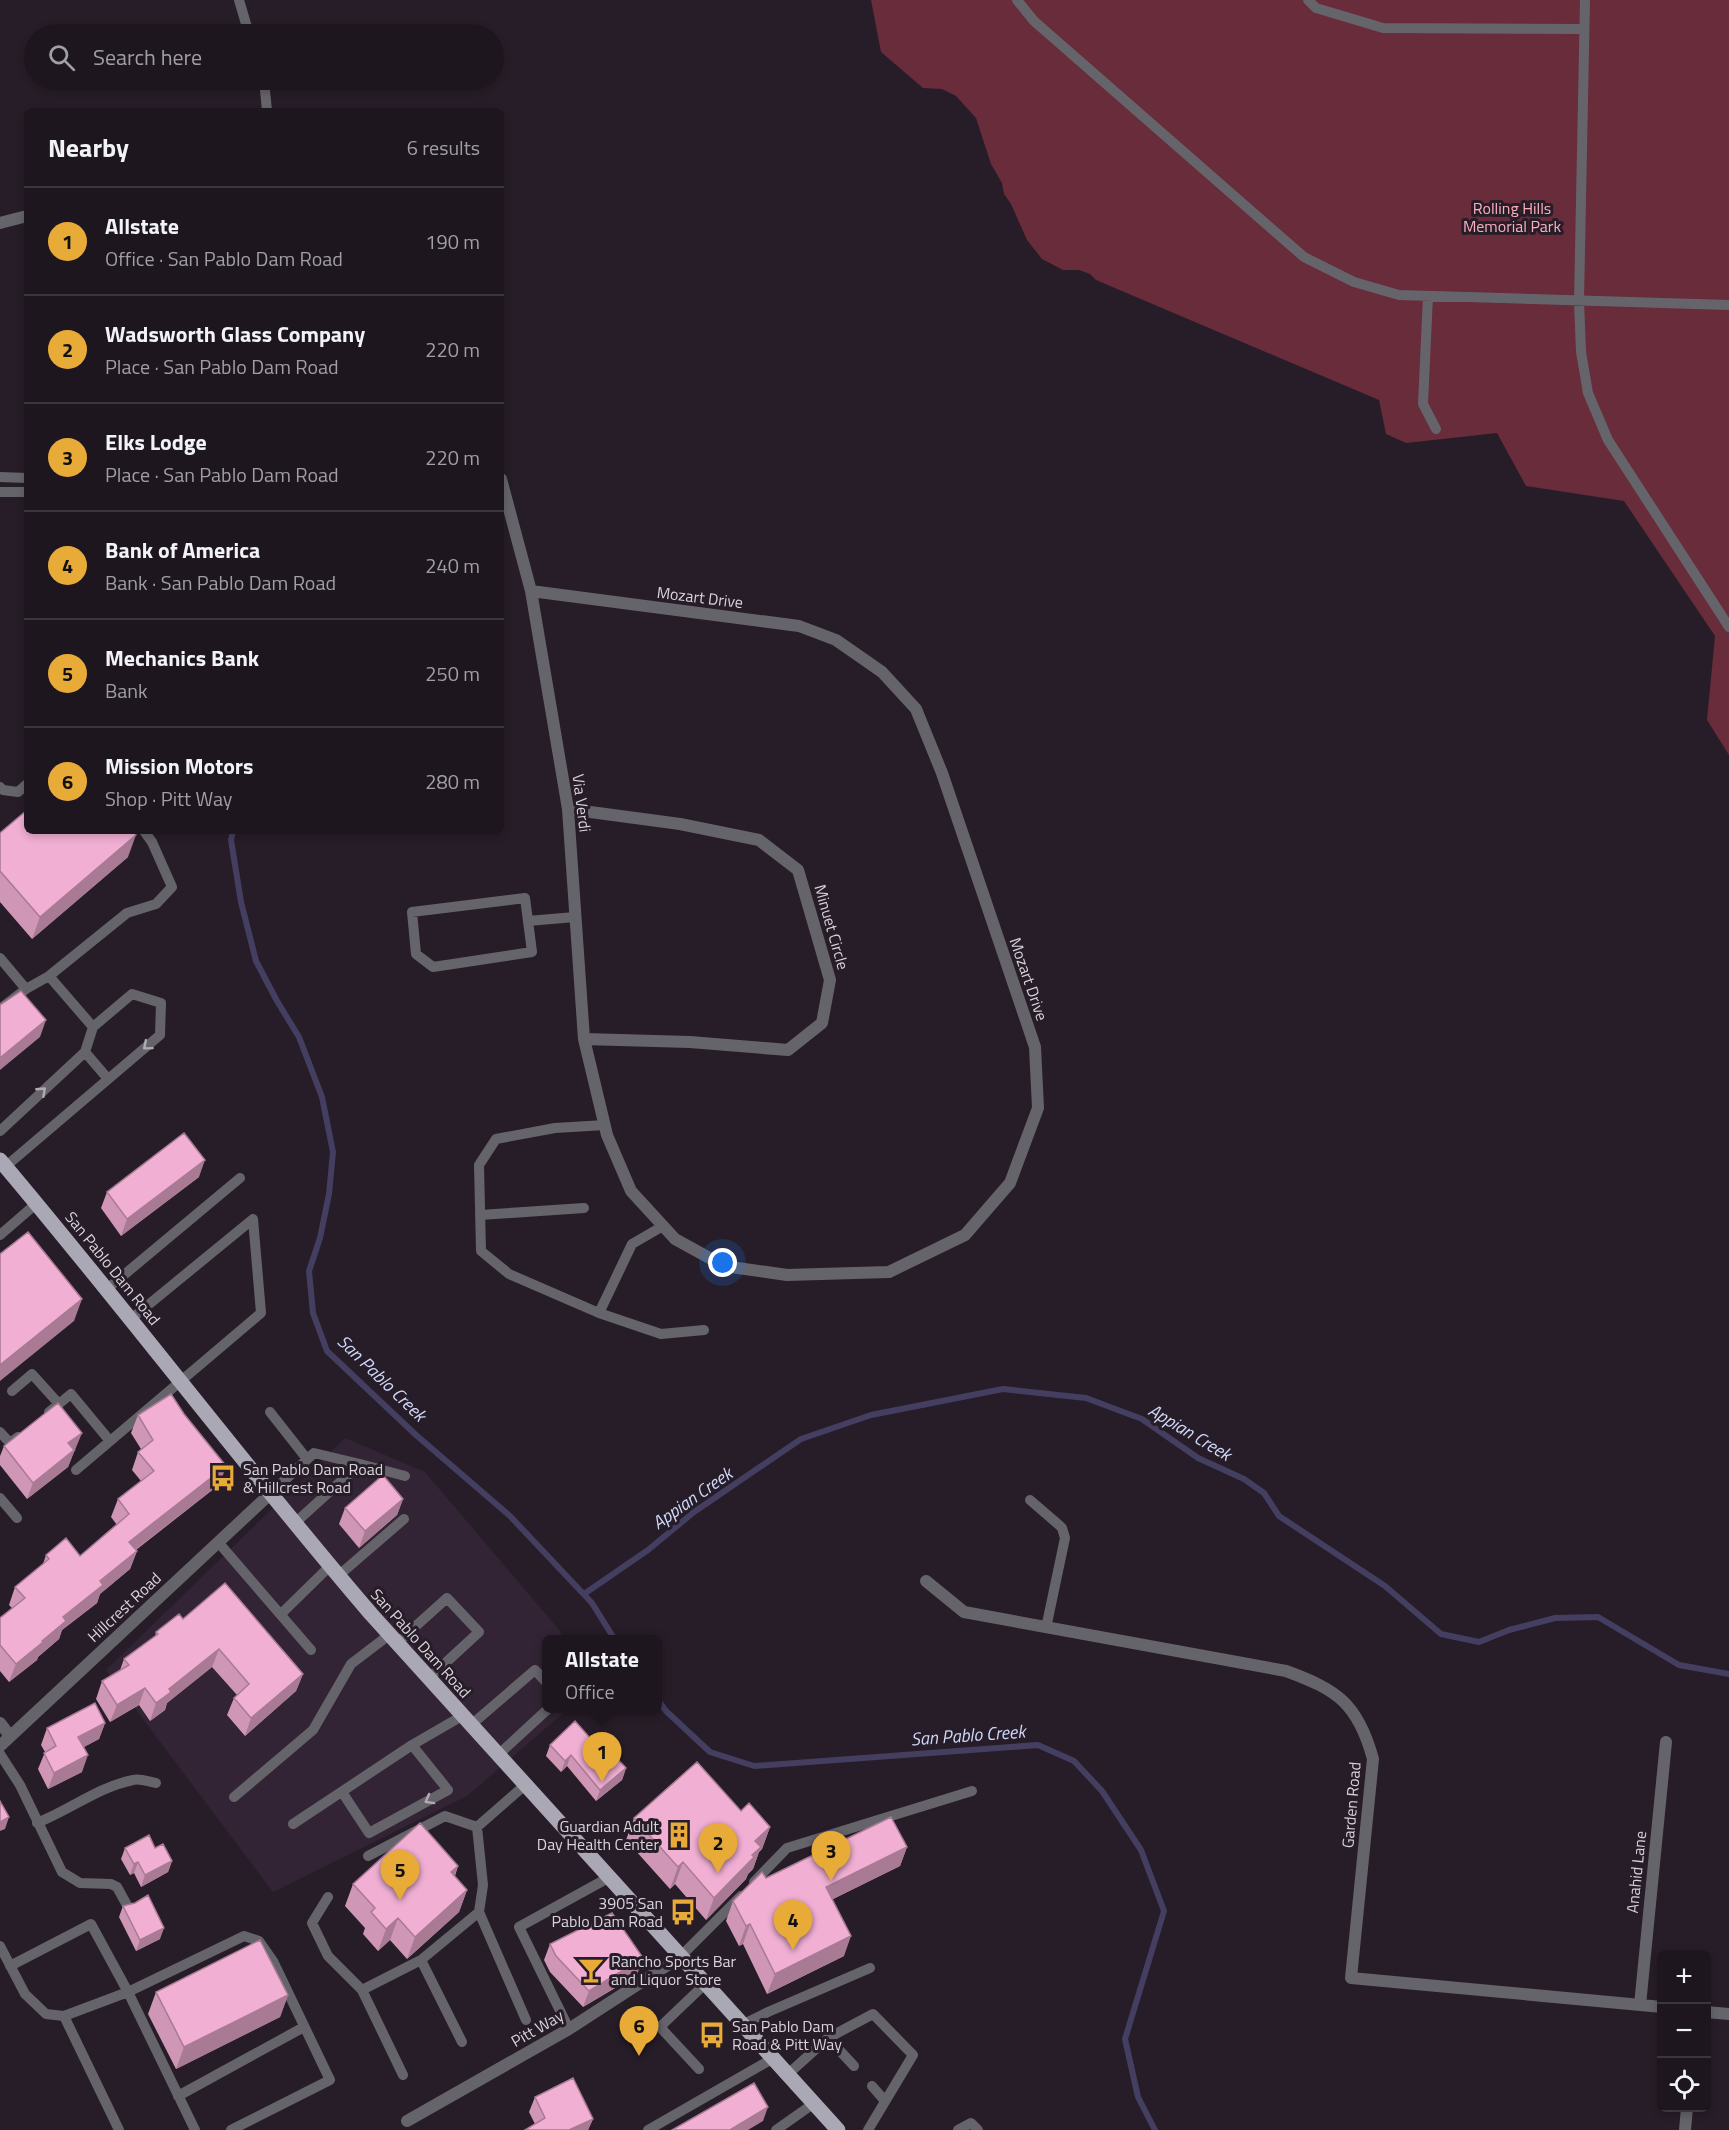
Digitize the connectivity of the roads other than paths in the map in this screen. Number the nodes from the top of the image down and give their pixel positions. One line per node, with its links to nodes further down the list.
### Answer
1 (239, 0): 5 (lane)
2 (1017, 0): 11 (lane)
3 (1308, 0): 6 (lane)
4 (1585, 0): 6 (lane)
5 (246, 24)
6 (1584, 29): 12 (lane)
7 (265, 90): 8 (lane)
8 (267, 108)
9 (24, 217): 10 (street)
10 (0, 222)
11 (1428, 296): 12 (lane); 14 (lane)
12 (1580, 301): 13 (lane); 21 (lane)
13 (1729, 305)
14 (1436, 429)
15 (0, 477): 16 (lane)
16 (24, 478)
17 (504, 490): 20 (street, Via Verdi)
18 (0, 492): 19 (lane)
19 (24, 492)
20 (531, 591): 24 (street, Via Verdi); 43 (street, Mozart Drive)
21 (1729, 627)
22 (0, 787): 23 (lane)
23 (24, 787)
24 (568, 809): 26 (street, Via Verdi); 33 (street, Minuet Circle)
25 (146, 834): 29 (lane)
26 (575, 917): 27 (lane); 33 (street, Via Verdi)
27 (528, 921): 27 (lane)
28 (0, 958): 30 (lane)
29 (49, 976): 30 (lane); 32 (lane)
30 (26, 989): 31 (lane)
31 (0, 1009)
32 (93, 1027): 34 (lane); 35 (lane, one-way to 35)
33 (584, 1039): 36 (street, Via Verdi)
34 (85, 1052): 35 (lane); 37 (lane, one-way to 34)
35 (108, 1079): 38 (lane)
36 (606, 1130): 42 (lane); 43 (street, Mozart Drive)
37 (0, 1131)
38 (3, 1163): 40 (main road, San Pablo Dam Road)
39 (240, 1178): 45 (lane)
40 (37, 1203): 44 (lane); 45 (main road, San Pablo Dam Road)
41 (584, 1208): 42 (lane)
42 (480, 1215): 46 (lane)
43 (663, 1226): 46 (lane)
44 (0, 1235)
45 (107, 1289): 47 (main road, San Pablo Dam Road)
46 (599, 1313): 48 (lane)
47 (132, 1319): 49 (main road, San Pablo Dam Road); 49 (lane)
48 (704, 1330)
49 (181, 1380): 56 (lane); 61 (main road, San Pablo Dam Road)
50 (12, 1391): 51 (lane)
51 (58, 1404): 53 (lane); 56 (lane)
52 (270, 1412): 57 (lane)
53 (42, 1417)
54 (26, 1430): 55 (lane)
55 (0, 1432)
56 (110, 1441): 59 (lane)
57 (307, 1459): 58 (lane); 61 (lane)
58 (360, 1464): 60 (lane); 66 (lane)
59 (76, 1470)
60 (405, 1476)
61 (271, 1493): 66 (main road, San Pablo Dam Road); 67 (street, Hillcrest Road)
62 (0, 1498): 64 (lane)
63 (1030, 1500): 71 (lane)
64 (17, 1518)
65 (404, 1520): 68 (lane)
66 (295, 1523): 68 (main road, San Pablo Dam Road)
67 (218, 1542): 70 (lane); 79 (street, Hillcrest Road)
68 (334, 1571): 70 (lane); 72 (main road, San Pablo Dam Road)
69 (926, 1581): 71 (street, Garden Road)
70 (281, 1614): 73 (lane)
71 (1046, 1628): 106 (street, Garden Road)
72 (393, 1639): 75 (main road, San Pablo Dam Road); 75 (lane); 89 (lane)
73 (311, 1650)
74 (542, 1678): 77 (lane)
75 (428, 1679): 77 (main road, San Pablo Dam Road)
76 (544, 1713): 84 (lane)
77 (467, 1721): 81 (lane); 84 (main road, San Pablo Dam Road)
78 (0, 1723): 79 (street)
79 (10, 1736): 82 (street, Hillcrest Road)
80 (1665, 1742): 106 (street, Anahid Lane)
81 (412, 1745): 88 (lane); 88 (lane, one-way to 88)
82 (0, 1746)
83 (0, 1754): 90 (lane)
84 (498, 1755): 86 (main road, San Pablo Dam Road)
85 (156, 1783): 90 (lane)
86 (525, 1785): 92 (lane); 94 (main road, San Pablo Dam Road)
87 (972, 1791): 99 (lane)
88 (342, 1792): 91 (lane)
89 (234, 1797)
90 (38, 1823): 96 (lane)
91 (293, 1824)
92 (477, 1827): 93 (lane); 97 (lane)
93 (368, 1856)
94 (608, 1878): 99 (main road, San Pablo Dam Road); 114 (lane)
95 (328, 1898): 104 (lane)
96 (128, 1907)
97 (479, 1912): 100 (lane); 111 (lane)
98 (0, 1946): 101 (lane)
99 (680, 1957): 103 (main road, San Pablo Dam Road); 114 (street, Pitt Way)
100 (421, 1960): 104 (lane); 116 (lane)
101 (10, 1966): 105 (lane); 110 (lane)
102 (870, 1968): 112 (lane)
103 (705, 1984): 112 (main road, San Pablo Dam Road); 119 (lane)
104 (362, 1990): 120 (lane)
105 (128, 1992): 110 (lane); 113 (lane); 123 (lane)
106 (1640, 2005): 107 (street, Garden Road)
107 (1657, 2007)
108 (1711, 2012): 109 (street)
109 (1729, 2014)
110 (64, 2016): 129 (lane)
111 (526, 2020)
112 (742, 2025): 117 (main road, San Pablo Dam Road)
113 (304, 2028): 123 (lane); 131 (lane)
114 (569, 2029): 127 (street, Pitt Way)
115 (828, 2038): 118 (lane); 121 (lane); 124 (lane)
116 (462, 2042)
117 (772, 2059): 121 (main road, San Pablo Dam Road); 132 (lane)
118 (854, 2066)
119 (699, 2069)
120 (403, 2075)
121 (787, 2075): 125 (main road, San Pablo Dam Road)
122 (872, 2086): 124 (lane)
123 (178, 2096): 130 (lane)
124 (885, 2101): 134 (lane)
125 (813, 2104): 128 (main road, San Pablo Dam Road); 133 (lane)
126 (1687, 2112): 137 (street)
127 (407, 2121)
128 (836, 2129)
129 (119, 2130)
130 (195, 2130)
131 (231, 2130)
132 (648, 2130)
133 (776, 2130)
134 (868, 2130)
135 (958, 2130): 136 (lane)
136 (978, 2130)
137 (1685, 2130)

